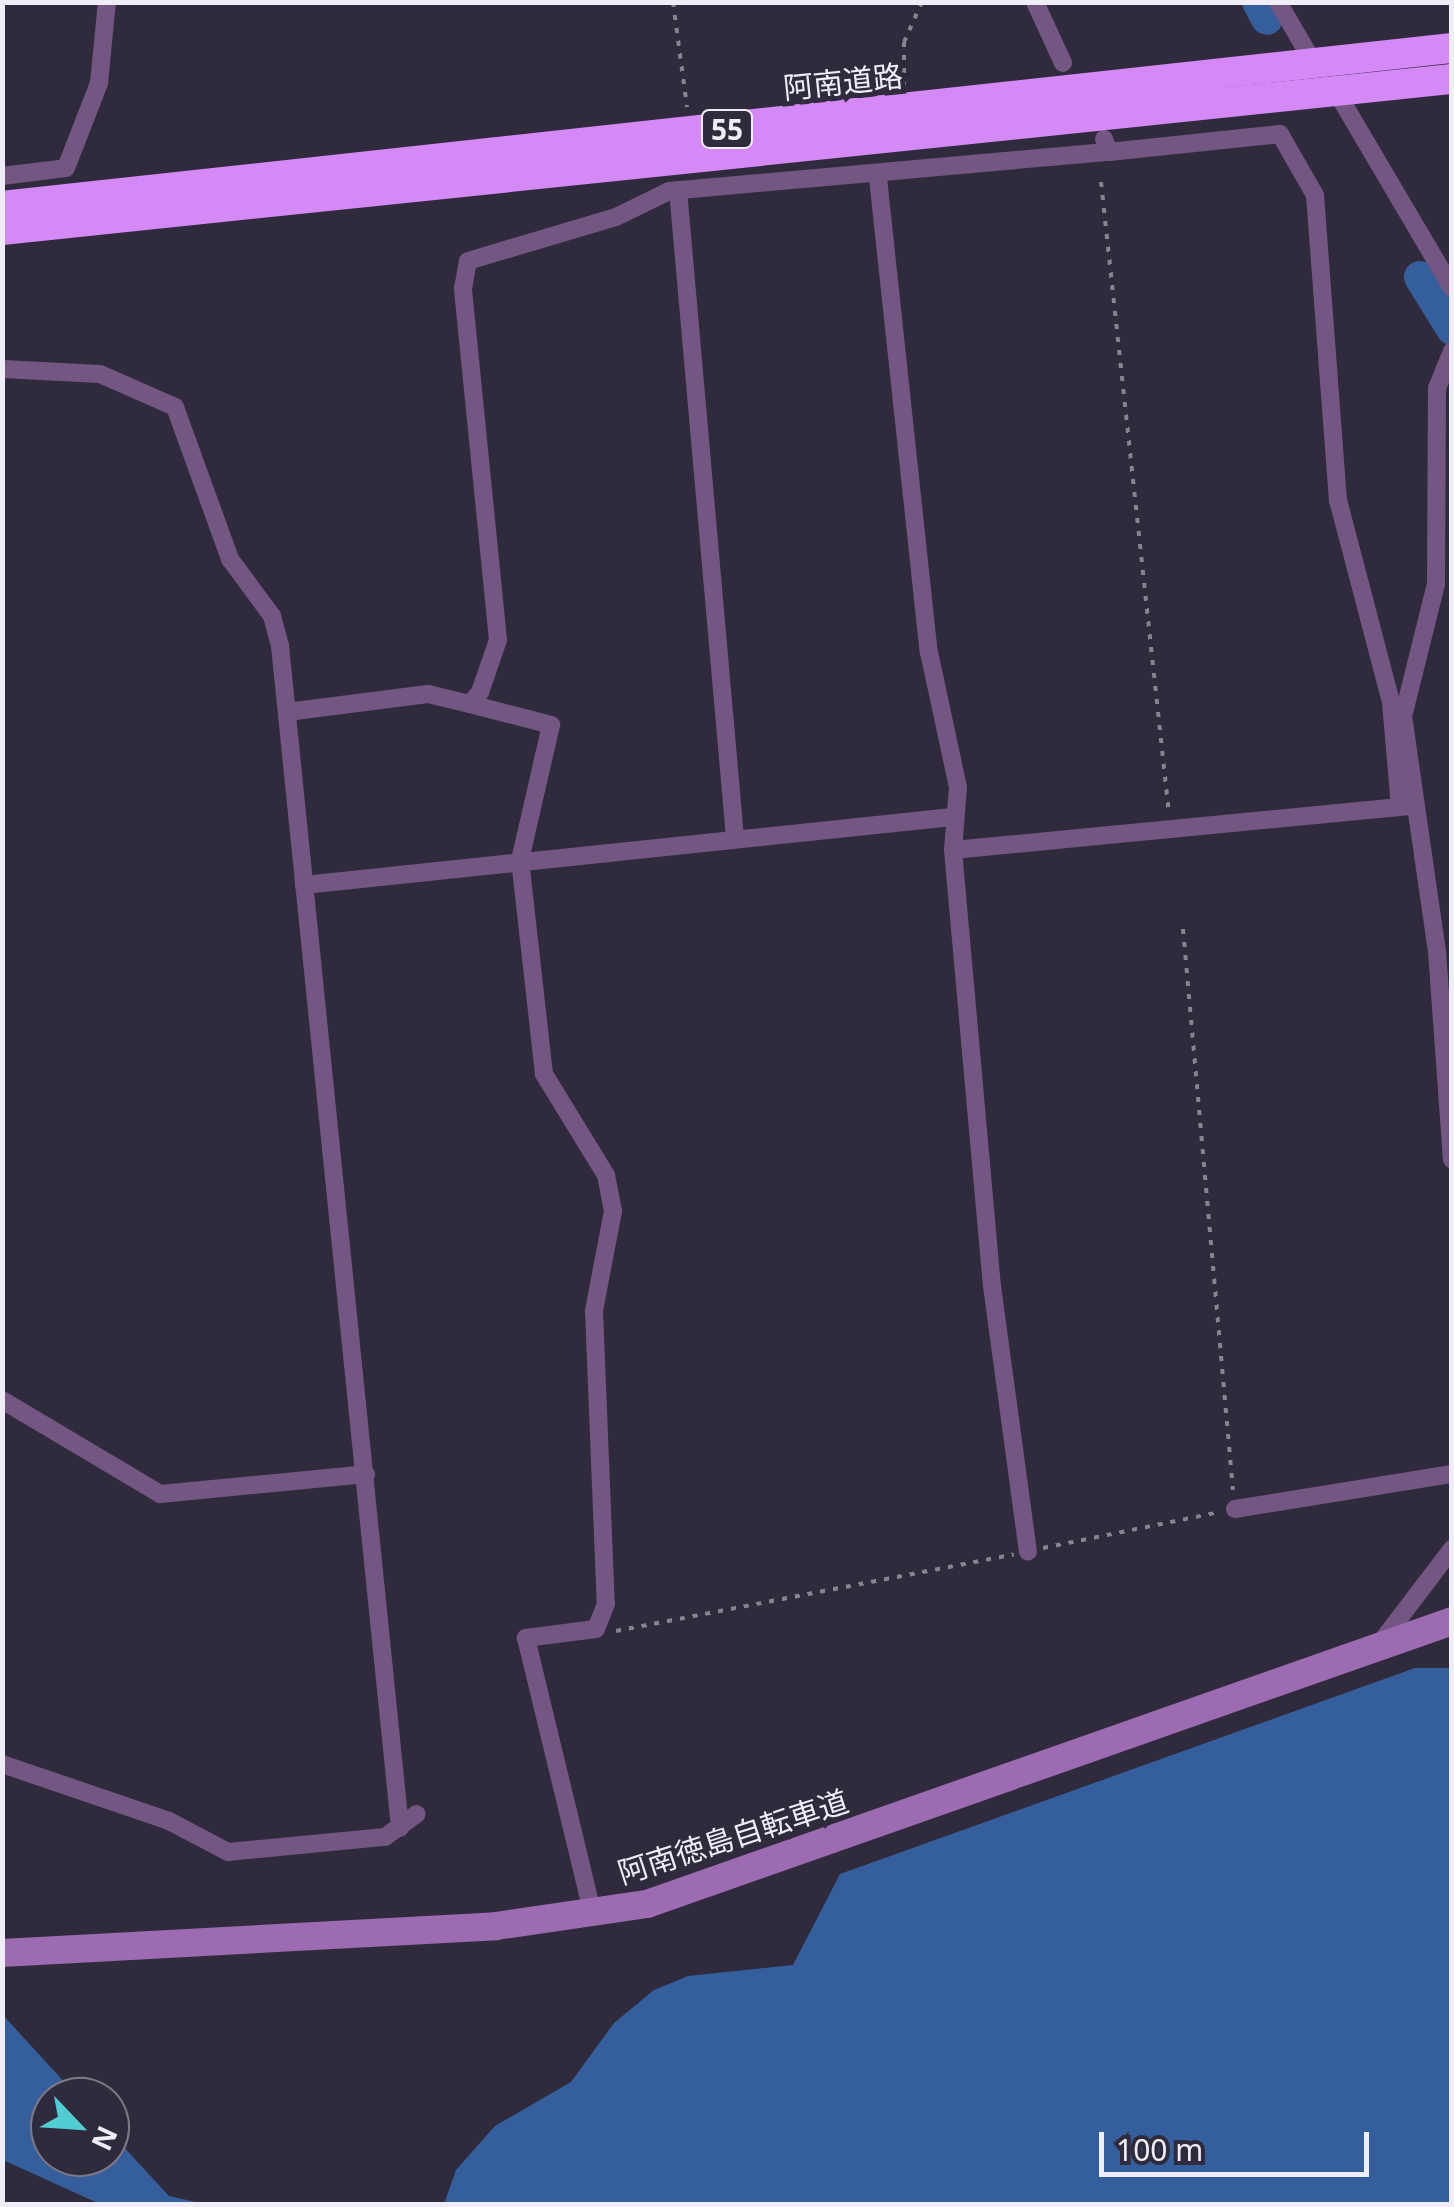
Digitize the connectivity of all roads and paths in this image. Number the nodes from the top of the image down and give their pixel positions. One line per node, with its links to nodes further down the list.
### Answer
1 (107, 2): 13 (street)
2 (672, 2): 12 (path)
3 (922, 2): 11 (path)
4 (1035, 2): 7 (street)
5 (1278, 2): 8 (street)
6 (1452, 48): 8 (highway, 阿南道路 / 55)
7 (1063, 63)
8 (1312, 63): 10 (street); 11 (highway, 阿南道路 / 55)
9 (1452, 79): 10 (highway, 阿南道路 / 55)
10 (1339, 93): 12 (highway, 阿南道路 / 55); 18 (street)
11 (906, 111): 12 (highway, 阿南道路 / 55)
12 (690, 167): 14 (street); 16 (highway, 阿南道路 / 55); 17 (highway, 阿南道路 / 55); 21 (street); 26 (street)
13 (2, 176)
14 (878, 178): 23 (street); 25 (street)
15 (1101, 182): 24 (path)
16 (2, 206)
17 (2, 230)
18 (1452, 288)
19 (1451, 352): 23 (street)
20 (3, 371): 22 (street)
21 (470, 704): 22 (street); 28 (street)
22 (287, 712): 29 (street)
23 (1406, 806): 27 (street); 31 (street)
24 (1188, 815)
25 (952, 817): 26 (street); 27 (street)
26 (735, 838): 28 (street)
27 (953, 850): 37 (street)
28 (520, 860): 29 (street); 39 (street)
29 (304, 885): 33 (street)
30 (1183, 929): 35 (path)
31 (1452, 1159)
32 (2, 1400): 33 (street)
33 (366, 1474): 43 (street)
34 (1452, 1474): 35 (street)
35 (1234, 1510): 37 (path)
36 (1452, 1549): 40 (street)
37 (1028, 1552): 39 (path)
38 (1452, 1622): 40 (main road, 阿南徳島自転車道)
39 (596, 1628): 44 (street)
40 (1378, 1646): 44 (main road, 阿南徳島自転車道)
41 (2, 1764): 43 (street)
42 (417, 1814): 43 (street)
43 (400, 1828)
44 (593, 1915): 45 (main road, 阿南徳島自転車道)
45 (2, 1952)

